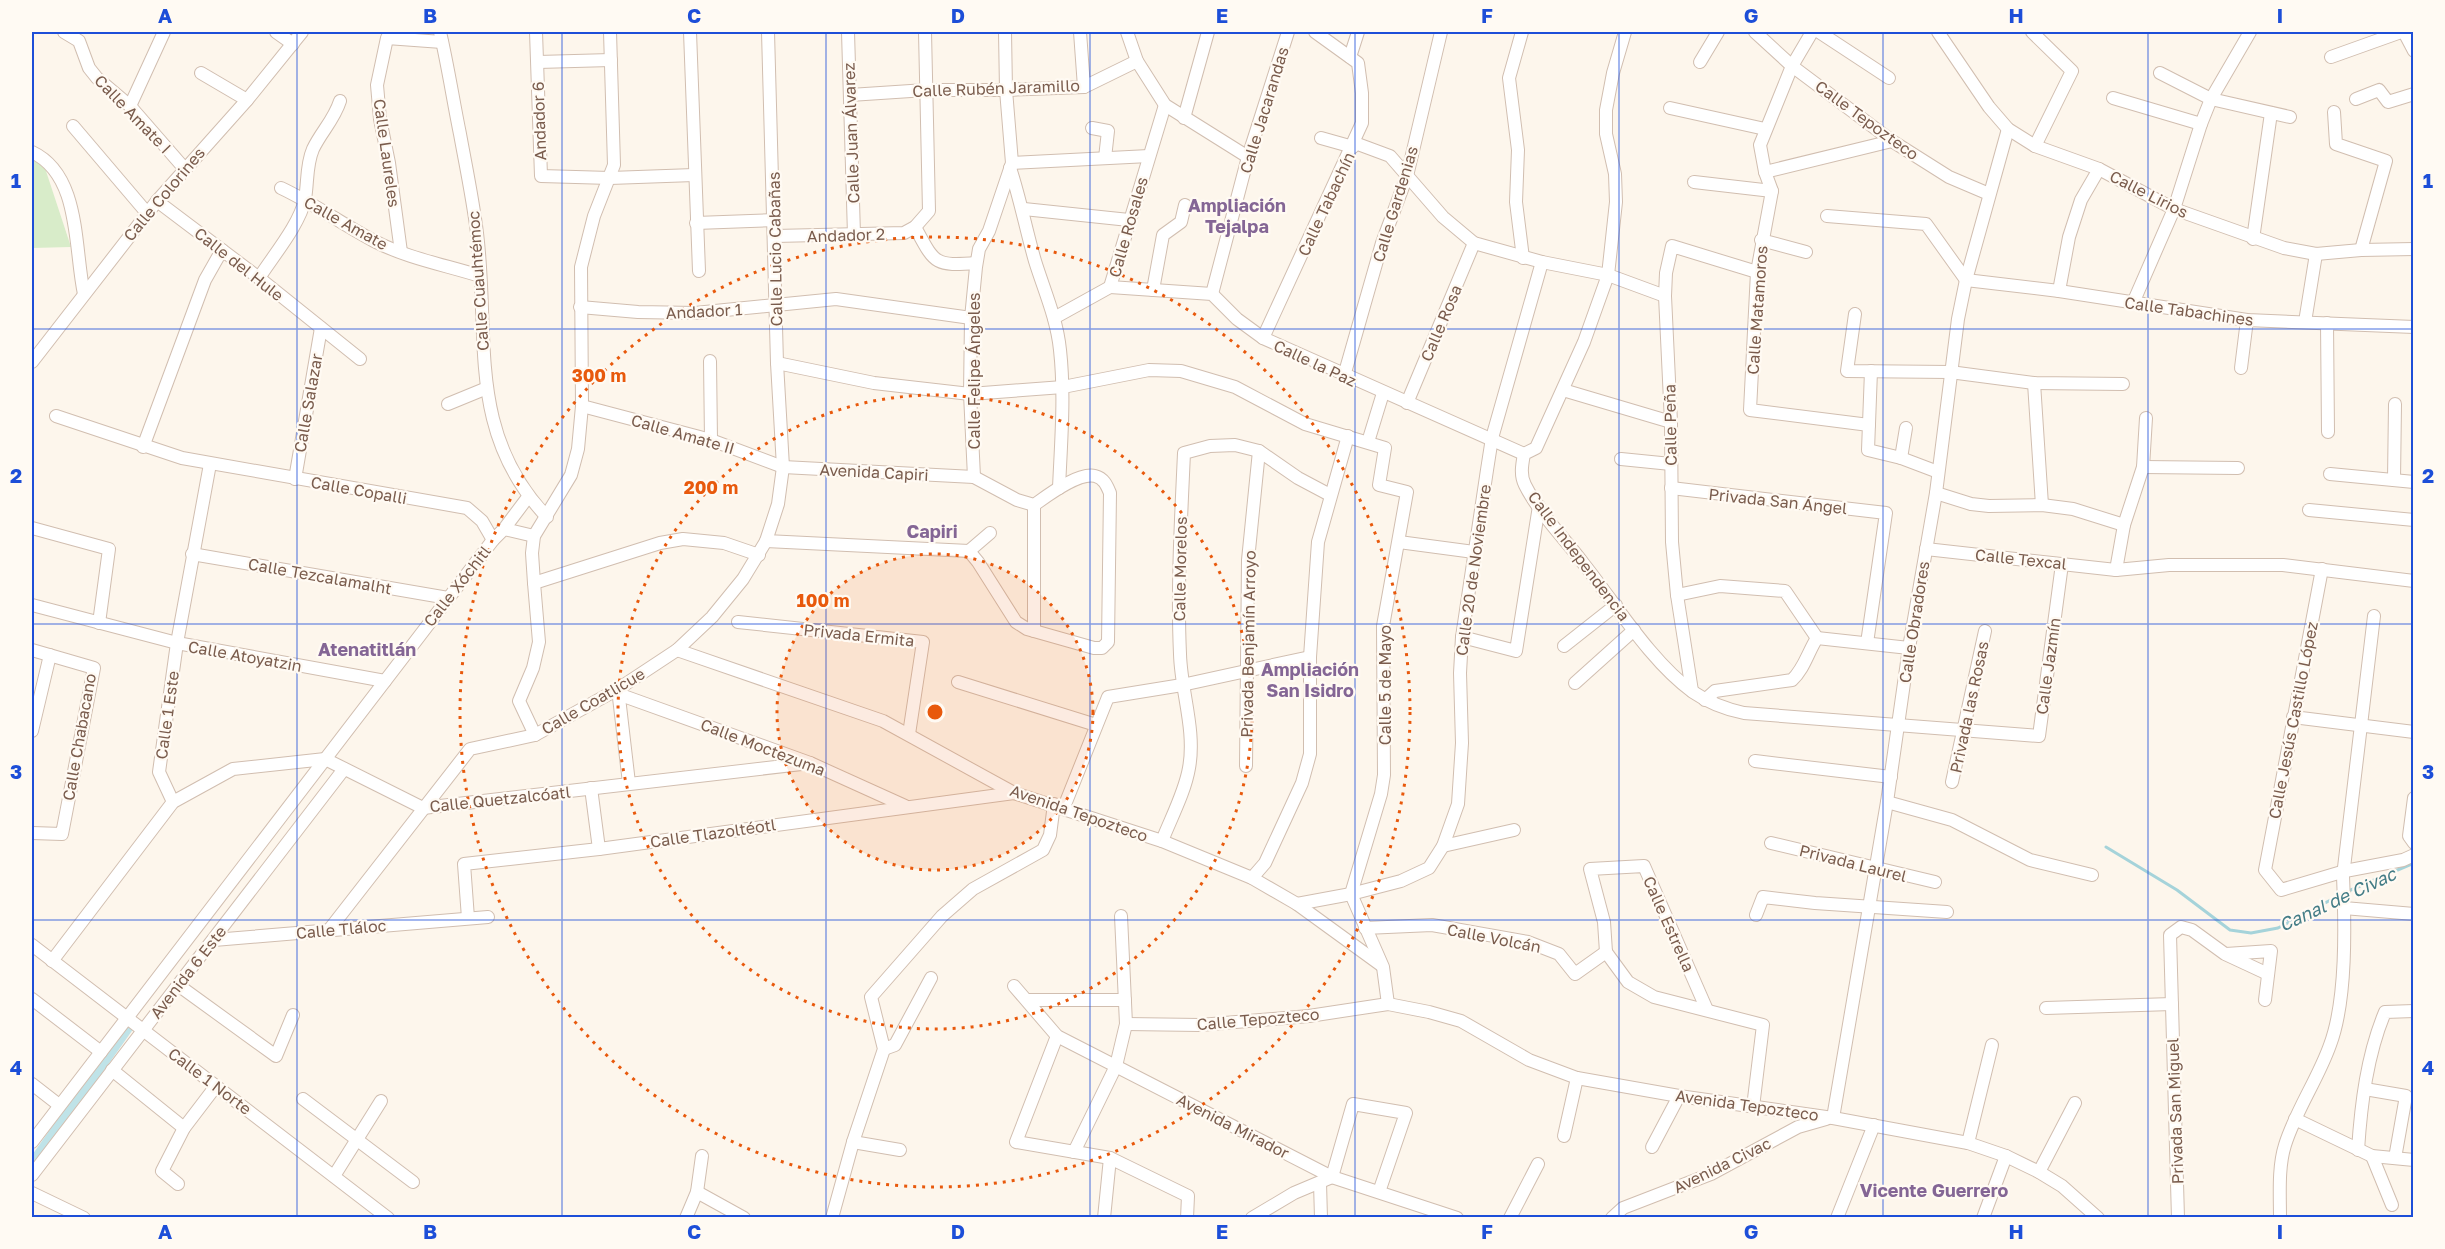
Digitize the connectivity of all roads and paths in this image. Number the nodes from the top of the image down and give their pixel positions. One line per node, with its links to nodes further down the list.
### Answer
1 (64, 32): 29 (street, Calle Amate I)
2 (164, 32): 54 (street)
3 (276, 32): 31 (street)
4 (302, 32): 31 (street, Calle Colorines)
5 (536, 32): 37 (street, Andador 6)
6 (610, 32): 34 (street)
7 (690, 32): 77 (street)
8 (768, 32): 91 (street, Calle Lucio Cabañas)
9 (848, 32): 47 (street, Calle Juan Álvarez)
10 (925, 32): 44 (street)
11 (1005, 32): 45 (street)
12 (1080, 32): 43 (street)
13 (1127, 32): 36 (street)
14 (1208, 32): 59 (street)
15 (1288, 32): 71 (street, Calle Jacarandas)
16 (1315, 32): 35 (street)
17 (1358, 32): 35 (street)
18 (1441, 32): 78 (street, Calle Gardenias)
19 (1522, 32): 106 (street)
20 (1625, 32): 111 (street)
21 (1718, 32): 38 (street)
22 (1755, 32): 39 (street, Calle Tepozteco)
23 (1812, 32): 39 (street)
24 (1819, 32): 42 (street)
25 (1938, 32): 64 (street, Calle Lirios)
26 (2032, 32): 68 (street)
27 (2403, 32): 32 (street); 33 (street)
28 (2244, 34): 49 (street)
29 (81, 36): 54 (street, Calle Amate I)
30 (441, 37): 103 (street, Calle Laureles); 112 (street, Calle Cuauhtémoc)
31 (292, 44): 51 (street, Calle Colorines)
32 (2414, 51)
33 (2331, 57)
34 (611, 60): 37 (street); 79 (street)
35 (1354, 60): 67 (street, Calle Tabachín)
36 (1137, 61): 43 (street, Calle Rubén Jaramillo); 53 (street)
37 (537, 62): 79 (street, Andador 6)
38 (1700, 62)
39 (1792, 66): 63 (street); 66 (street, Calle Tepozteco)
40 (201, 73): 51 (street)
41 (2160, 73): 49 (street)
42 (1888, 78)
43 (1084, 87): 45 (street, Calle Rubén Jaramillo)
44 (926, 90): 45 (street, Calle Rubén Jaramillo); 47 (street, Calle Rubén Jaramillo); 94 (street)
45 (1006, 90): 73 (street)
46 (2414, 94): 50 (street)
47 (850, 95): 95 (street, Calle Juan Álvarez)
48 (2113, 98): 60 (street)
49 (2211, 99): 57 (street); 60 (street)
50 (2356, 99)
51 (247, 100): 74 (street, Calle Colorines)
52 (340, 101): 84 (street)
53 (1165, 105): 59 (street); 70 (street, Calle Rosales)
54 (130, 106): 74 (street, Calle Amate I)
55 (1670, 108): 63 (street)
56 (2334, 112): 102 (street)
57 (2271, 113): 58 (street); 97 (street)
58 (2290, 117)
59 (1184, 118): 71 (street)
60 (2201, 124): 88 (street)
61 (73, 126): 89 (street)
62 (1092, 128): 72 (street)
63 (1765, 129): 76 (street)
64 (2008, 129): 68 (street, Calle Lirios); 83 (street, Calle Obradores)
65 (1322, 138): 67 (street)
66 (1892, 141): 76 (street); 83 (street, Calle Tepozteco)
67 (1354, 145): 78 (street); 132 (street, Calle Tabachín)
68 (2035, 146): 75 (street, Calle Lirios)
69 (32, 152): 118 (street)
70 (1149, 156): 72 (street); 92 (street, Calle Rosales)
71 (1248, 157): 119 (street, Calle Jacarandas)
72 (1105, 158): 73 (street)
73 (1011, 165): 87 (street); 108 (street, Calle Felipe Ángeles)
74 (184, 168): 85 (street, Calle Colorines)
75 (2099, 169): 88 (street, Calle Lirios); 117 (street)
76 (1765, 172): 82 (street)
77 (694, 175): 79 (street); 93 (street)
78 (1407, 176): 99 (street); 140 (street, Calle Gardenias)
79 (610, 178): 123 (street)
80 (1695, 182): 82 (street)
81 (280, 188): 84 (street, Calle Amate)
82 (1772, 191): 98 (street, Calle Matamoros)
83 (1989, 194): 114 (street, Calle Obradores)
84 (305, 200): 103 (street, Calle Amate); 113 (street)
85 (157, 201): 89 (street, Calle Colorines); 101 (street, Calle del Hule)
86 (1185, 206): 116 (street)
87 (1024, 209): 92 (street); 126 (street)
88 (2174, 209): 97 (street, Calle Lirios); 121 (street)
89 (147, 213): 118 (street, Calle Colorines)
90 (1827, 216): 114 (street)
91 (775, 220): 93 (street); 96 (street, Calle Lucio Cabañas)
92 (1129, 220): 115 (street, Calle Rosales)
93 (696, 223): 109 (street)
94 (915, 227): 95 (street, Andador 2); 108 (street)
95 (854, 235): 96 (street, Andador 2)
96 (775, 237): 122 (street, Calle Lucio Cabañas)
97 (2253, 238): 105 (street, Calle Lirios)
98 (1761, 240): 104 (street); 110 (street, Calle Matamoros)
99 (1474, 243): 106 (street); 148 (street, Calle Rosa)
100 (2414, 249): 102 (street, Calle Lirios)
101 (222, 250): 113 (street, Calle del Hule); 162 (street)
102 (2361, 250): 105 (street, Calle Lirios)
103 (401, 252): 112 (street, Calle Amate)
104 (1806, 252)
105 (2316, 254): 128 (street)
106 (1523, 258): 107 (street)
107 (1542, 262): 111 (street); 159 (street, Calle 20 de Noviembre)
108 (976, 263): 125 (street, Calle Felipe Ángeles)
109 (699, 271)
110 (1757, 272): 120 (street, Calle Peña); 155 (street, Calle Matamoros)
111 (1608, 275): 120 (street); 145 (street)
112 (480, 276): 144 (street, Calle Cuauhtémoc)
113 (259, 278): 131 (street, Calle del Hule)
114 (1966, 280): 117 (street, Calle Tabachines); 139 (street, Calle Obradores)
115 (1110, 287): 116 (street); 126 (street, Calle Rosales)
116 (1153, 290): 119 (street)
117 (2059, 291): 121 (street, Calle Tabachines)
118 (84, 294): 135 (street, Calle Colorines)
119 (1212, 294): 132 (street, Calle la Paz)
120 (1665, 296): 154 (street, Calle Peña)
121 (2133, 303): 127 (street, Calle Tabachines)
122 (776, 306): 123 (street, Andador 1); 125 (street, Andador 1); 136 (street, Calle Lucio Cabañas)
123 (580, 307): 151 (street)
124 (1855, 314): 138 (street)
125 (971, 318): 147 (street, Calle Felipe Ángeles)
126 (1053, 318): 143 (street)
127 (2247, 320): 128 (street, Calle Tabachines); 137 (street)
128 (2305, 322): 129 (street, Calle Tabachines)
129 (2327, 323): 130 (street, Calle Tabachines); 157 (street)
130 (2414, 327)
131 (321, 328): 133 (street, Calle del Hule); 175 (street, Calle Salazar)
132 (1263, 338): 140 (street, Calle la Paz)
133 (360, 359)
134 (710, 361): 160 (street)
135 (32, 362)
136 (777, 363): 147 (street); 169 (street, Calle Lucio Cabañas)
137 (2241, 368)
138 (1871, 371): 139 (street); 155 (street)
139 (1950, 372): 141 (street); 172 (street, Calle Obradores)
140 (1344, 376): 146 (street, Calle la Paz)
141 (2034, 383): 142 (street); 184 (street)
142 (2123, 384)
143 (1063, 387): 147 (street); 158 (street); 178 (street)
144 (487, 388): 149 (street); 182 (street, Calle Cuauhtémoc)
145 (1563, 390): 154 (street); 164 (street)
146 (1383, 393): 148 (street, Calle la Paz); 161 (street)
147 (970, 394): 174 (street, Calle Felipe Ángeles)
148 (1407, 403): 159 (street, Calle la Paz)
149 (448, 404)
150 (2396, 404): 176 (street)
151 (582, 406): 160 (street, Calle Amate II); 187 (street)
152 (56, 416): 162 (street, Calle Copalli)
153 (2146, 418): 170 (street)
154 (1671, 422): 168 (street, Calle Peña)
155 (1869, 425): 165 (street)
156 (1906, 428): 165 (street)
157 (2328, 432)
158 (1348, 436): 161 (street); 181 (street)
159 (1492, 438): 164 (street, Calle la Paz); 199 (street, Calle 20 de Noviembre)
160 (711, 440): 169 (street, Calle Amate II)
161 (1368, 442): 196 (street, Calle 5 de Mayo)
162 (143, 447): 167 (street, Calle Copalli)
163 (1259, 451): 181 (street, Calle Morelos); 227 (street, Privada Benjamín Arroyo); 231 (street, Calle Morelos)
164 (1524, 454): 185 (street, Calle Independencia)
165 (1901, 458): 172 (street)
166 (1621, 459): 168 (street)
167 (210, 464): 175 (street, Calle Copalli); 200 (street, Calle 1 Este)
168 (1671, 464): 179 (street, Calle Peña)
169 (783, 466): 174 (street, Avenida Capiri); 195 (street)
170 (2143, 467): 171 (street); 189 (street)
171 (2238, 468)
172 (1938, 472): 180 (street, Calle Obradores)
173 (2330, 474): 176 (street)
174 (974, 477): 183 (street, Avenida Capiri)
175 (295, 479): 194 (street, Calle Copalli)
176 (2394, 480): 177 (street)
177 (2414, 482)
178 (1059, 488): 183 (street); 215 (street)
179 (1671, 488): 207 (street, Calle Peña); 220 (street, Privada San Ángel)
180 (1936, 493): 184 (street); 197 (street, Calle Obradores)
181 (1330, 495): 226 (street)
182 (528, 497): 187 (street, Calle Cuauhtémoc); 191 (street, Calle Xóchitl)
183 (1034, 505): 215 (street)
184 (2042, 505): 189 (street)
185 (1539, 506): 210 (street, Calle Independencia); 217 (street)
186 (2309, 510): 188 (street)
187 (546, 517): 193 (street)
188 (2414, 520)
189 (2124, 525): 204 (street)
190 (32, 528): 213 (street)
191 (504, 529): 193 (street); 194 (street, Calle Xóchitl)
192 (990, 533): 198 (street)
193 (534, 536): 206 (street)
194 (493, 540): 208 (street, Calle Xóchitl)
195 (766, 541): 198 (street); 201 (street)
196 (1399, 542): 199 (street); 273 (street, Calle 5 de Mayo)
197 (1926, 549): 202 (street, Calle Texcal); 222 (street, Calle Obradores)
198 (969, 551): 215 (street)
199 (1473, 552): 217 (street, Calle 20 de Noviembre)
200 (192, 554): 208 (street, Calle Tezcalamalht); 219 (street, Calle 1 Este)
201 (759, 555): 206 (street); 224 (street, Calle Coatlicue)
202 (2062, 564): 204 (street, Calle Texcal); 240 (street, Calle Jazmín)
203 (2322, 569): 204 (street, Calle Texcal); 205 (street, Calle Texcal); 235 (street, Calle Jesús Castillo López)
204 (2116, 570)
205 (2414, 580)
206 (534, 583): 243 (street)
207 (1677, 595): 218 (street); 233 (street, Calle Peña)
208 (448, 598): 228 (street, Calle Xóchitl)
209 (32, 605): 213 (street, Calle Atoyatzin)
210 (1616, 605): 214 (street, Calle Independencia); 221 (street)
211 (2374, 616): 238 (street)
212 (738, 622): 242 (street, Privada Ermita)
213 (99, 623): 219 (street, Calle Atoyatzin)
214 (1634, 630): 230 (street); 233 (street, Calle Independencia)
215 (1034, 631)
216 (1985, 631): 240 (street, Privada las Rosas)
217 (1462, 637): 265 (street, Calle 20 de Noviembre)
218 (1817, 638): 220 (street); 234 (street)
219 (177, 643): 228 (street, Calle Atoyatzin); 255 (street, Calle 1 Este)
220 (1867, 643): 222 (street)
221 (1564, 646)
222 (1909, 648): 237 (street, Calle Obradores)
223 (32, 650): 225 (street, Calle Chabacano)
224 (677, 650): 232 (street, Calle Coatlicue); 242 (street, Avenida Tepozteco)
225 (50, 655): 239 (street); 261 (street, Calle Chabacano)
226 (1310, 657): 227 (street); 271 (street)
227 (1246, 672): 231 (street); 247 (street, Privada Benjamín Arroyo)
228 (385, 681): 244 (street, Calle Xóchitl)
229 (958, 682): 236 (street)
230 (1575, 682)
231 (1182, 685): 236 (street); 262 (street, Calle Morelos)
232 (618, 691): 243 (street, Calle Coatlicue); 246 (street, Calle Moctezuma); 251 (street)
233 (1692, 691): 234 (street, Calle Independencia)
234 (1705, 699): 237 (street, Calle Independencia)
235 (2293, 717): 238 (street); 269 (street, Calle Jesús Castillo López)
236 (1096, 725): 257 (street)
237 (1898, 726): 240 (street, Calle Jazmín); 249 (street, Calle Obradores)
238 (2361, 726): 241 (street); 269 (street)
239 (32, 731)
240 (1964, 731): 250 (street, Privada las Rosas)
241 (2414, 732)
242 (909, 734): 253 (street, Avenida Tepozteco)
243 (535, 735): 259 (street, Calle Coatlicue)
244 (325, 759): 248 (street, Calle Quetzalcóatl); 255 (street); 305 (street, Avenida 6 Este)
245 (1755, 761): 249 (street)
246 (810, 763): 251 (street, Calle Quetzalcóatl); 258 (street, Calle Moctezuma)
247 (1246, 766)
248 (344, 769): 259 (street, Calle Quetzalcóatl); 285 (street, Avenida 6 Este)
249 (1892, 770): 256 (street, Calle Obradores)
250 (1952, 782)
251 (629, 783): 252 (street, Calle Quetzalcóatl)
252 (591, 788): 259 (street, Calle Quetzalcóatl); 266 (street)
253 (1014, 792): 257 (street, Avenida Tepozteco); 258 (street, Calle Tlazoltéotl)
254 (2414, 798): 264 (street)
255 (173, 802): 289 (street)
256 (1887, 802): 268 (street, Calle Obradores); 270 (street)
257 (1059, 806): 262 (street, Avenida Tepozteco); 312 (street)
258 (906, 807): 266 (street, Calle Tlazoltéotl)
259 (423, 808): 284 (street, Calle Coatlicue)
260 (1514, 830): 265 (street)
261 (32, 833)
262 (1162, 841): 271 (street, Avenida Tepozteco)
263 (1772, 843): 268 (street, Privada Laurel)
264 (2414, 843)
265 (1443, 846): 273 (street, Calle 20 de Noviembre)
266 (598, 849): 282 (street, Calle Tlazoltéotl)
267 (2414, 855): 269 (street)
268 (1876, 868): 272 (street, Privada Laurel); 275 (street, Calle Obradores)
269 (2344, 874): 274 (street)
270 (2092, 875)
271 (1252, 878): 276 (street, Avenida Tepozteco)
272 (1935, 882)
273 (1352, 897): 276 (street); 283 (street)
274 (2344, 903): 278 (street); 327 (street)
275 (1870, 906): 277 (street); 279 (street); 326 (street, Calle Obradores)
276 (1302, 908): 290 (street, Avenida Tepozteco)
277 (1947, 912)
278 (2414, 914)
279 (1756, 915)
280 (1121, 916): 297 (street)
281 (488, 917): 282 (street, Calle Tláloc)
282 (468, 918): 284 (street, Calle Tláloc)
283 (1365, 928): 287 (street, Calle Volcán); 290 (street)
284 (329, 930): 285 (street, Calle Tláloc)
285 (213, 940): 293 (street, Avenida 6 Este)
286 (32, 945): 289 (street, Calle 1 Norte)
287 (1606, 952): 302 (street); 302 (street, Calle Estrella)
288 (2225, 954): 291 (street); 291 (street); 300 (street, Privada San Miguel)
289 (52, 961): 305 (street, Calle 1 Norte)
290 (1383, 967): 299 (street)
291 (2268, 974): 298 (street)
292 (931, 978): 312 (street)
293 (178, 985): 304 (street); 307 (street, Avenida 6 Este)
294 (1014, 986): 296 (street, Avenida Mirador)
295 (32, 999): 313 (street)
296 (1027, 1000): 297 (street); 309 (street, Avenida Mirador)
297 (1125, 1000): 306 (street)
298 (2265, 1000)
299 (1388, 1004): 306 (street, Calle Tepozteco); 316 (street, Avenida Tepozteco)
300 (2172, 1004): 301 (street); 373 (street, Privada San Miguel)
301 (2046, 1008)
302 (1707, 1010): 325 (street)
303 (2414, 1011): 319 (street)
304 (293, 1015)
305 (127, 1018): 307 (street, Calle 1 Norte); 308 (street, Avenida 6 Este)
306 (1126, 1024): 314 (street)
307 (143, 1030): 310 (street, Avenida 6 Este); 318 (street, Calle 1 Norte)
308 (117, 1031): 310 (street); 313 (street, Avenida 6 Este)
309 (1057, 1036): 314 (street, Avenida Mirador); 338 (street)
310 (133, 1043): 315 (street, Avenida 6 Este)
311 (1992, 1045): 334 (street)
312 (884, 1049): 333 (street)
313 (101, 1052): 324 (street, Avenida 6 Este)
314 (1116, 1066): 338 (street); 349 (street, Avenida Mirador)
315 (112, 1070): 329 (street); 347 (street, Avenida 6 Este)
316 (1577, 1078): 320 (street, Avenida Tepozteco); 330 (street)
317 (32, 1084): 324 (street)
318 (216, 1086): 329 (street); 348 (street, Calle 1 Norte)
319 (2365, 1089): 337 (street); 343 (street)
320 (1679, 1096): 325 (street, Avenida Tepozteco); 335 (street)
321 (303, 1099): 331 (street)
322 (381, 1101): 331 (street)
323 (2075, 1103): 346 (street)
324 (59, 1105): 332 (street, Avenida 6 Este)
325 (1753, 1107): 326 (street, Avenida Tepozteco)
326 (1833, 1118): 328 (street, Avenida Tepozteco); 369 (street, Avenida Civac)
327 (2295, 1119): 337 (street); 374 (street)
328 (1874, 1125): 334 (street, Avenida Tepozteco); 370 (street)
329 (184, 1128): 352 (street)
330 (1564, 1136)
331 (357, 1140): 348 (street); 350 (street)
332 (32, 1142)
333 (853, 1142): 336 (street); 362 (street)
334 (1968, 1143): 340 (street, Avenida Tepozteco)
335 (1652, 1147)
336 (900, 1150)
337 (2358, 1150): 341 (street)
338 (1074, 1152): 342 (street)
339 (702, 1156): 353 (street)
340 (2006, 1156): 346 (street, Avenida Tepozteco); 371 (street)
341 (2372, 1156): 343 (street); 356 (street)
342 (1110, 1158): 363 (street); 364 (street)
343 (2395, 1158): 344 (street)
344 (2414, 1160)
345 (1539, 1164): 368 (street)
346 (2039, 1172): 372 (street, Avenida Tepozteco)
347 (32, 1175)
348 (334, 1176): 359 (street, Calle 1 Norte)
349 (1332, 1177): 351 (street); 354 (street, Avenida Mirador); 354 (street)
350 (413, 1182)
351 (1320, 1183): 357 (street); 366 (street)
352 (178, 1184)
353 (697, 1192): 360 (street); 361 (street)
354 (1379, 1192): 367 (street, Avenida Mirador)
355 (32, 1193): 358 (street)
356 (2392, 1205)
357 (1267, 1213): 365 (street)
358 (84, 1218)
359 (388, 1218)
360 (686, 1218)
361 (744, 1218)
362 (832, 1218)
363 (1104, 1218)
364 (1187, 1218)
365 (1252, 1218)
366 (1321, 1218)
367 (1457, 1218)
368 (1510, 1218)
369 (1612, 1218)
370 (1837, 1218)
371 (1983, 1218)
372 (2098, 1218)
373 (2178, 1218)
374 (2280, 1218)

